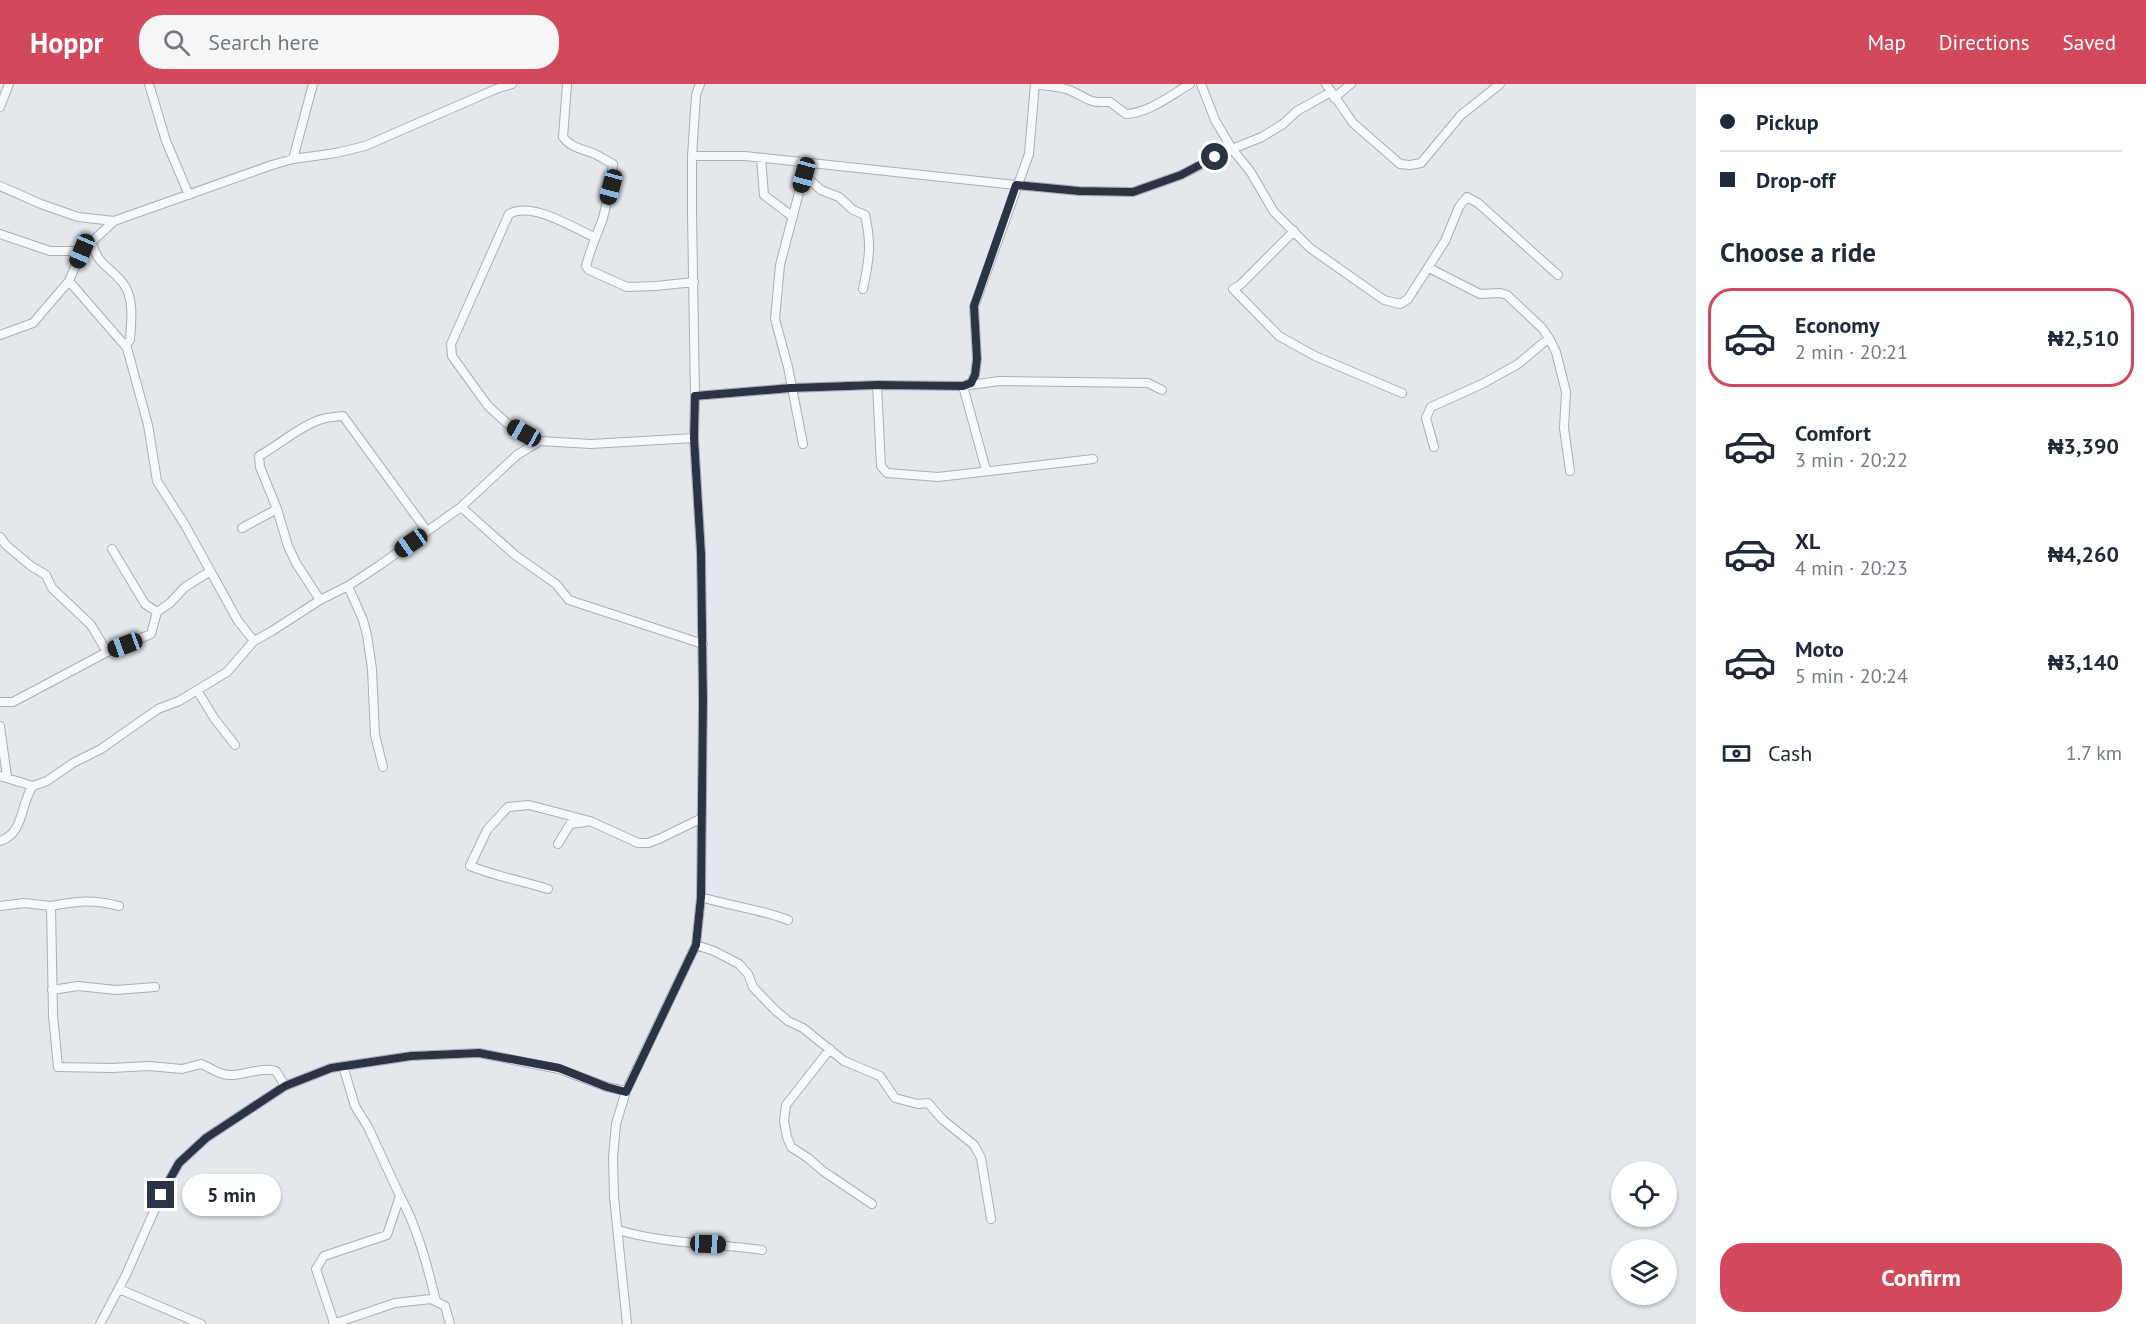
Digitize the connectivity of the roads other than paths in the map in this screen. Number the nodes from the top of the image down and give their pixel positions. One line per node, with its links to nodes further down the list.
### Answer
1 (9, 84): 14 (street)
2 (148, 84): 23 (street)
3 (313, 84): 18 (street)
4 (512, 84): 18 (street)
5 (567, 84): 30 (street)
6 (700, 84): 16 (street)
7 (1036, 84): 12 (street); 21 (street)
8 (1190, 84): 12 (street)
9 (1201, 84): 15 (street)
10 (1351, 84): 13 (street)
11 (1500, 84): 13 (street)
12 (1056, 86)
13 (1330, 91): 15 (street)
14 (0, 107)
15 (1232, 148): 21 (street); 28 (street)
16 (692, 156): 17 (street); 36 (street)
17 (760, 158): 19 (street); 24 (street)
18 (293, 159): 23 (street)
19 (807, 162): 20 (street); 21 (street)
20 (804, 175): 25 (street); 37 (street)
21 (1016, 185): 42 (street)
22 (0, 186): 26 (street)
23 (189, 195): 26 (street)
24 (782, 210): 25 (street); 27 (street)
25 (793, 217): 27 (street)
26 (114, 221): 31 (street)
27 (789, 230): 43 (street)
28 (1294, 231): 33 (street); 45 (street)
29 (0, 234): 32 (street)
30 (594, 237): 36 (street); 48 (street)
31 (92, 243): 32 (street); 40 (street)
32 (82, 251): 35 (street)
33 (1429, 268): 34 (street); 39 (street)
34 (1558, 275)
35 (69, 281): 38 (street); 40 (street)
36 (694, 282): 46 (street)
37 (863, 289)
38 (0, 335)
39 (1550, 338): 50 (street); 53 (street)
40 (127, 348): 60 (street)
41 (877, 385): 42 (street); 43 (street); 52 (street)
42 (963, 386): 44 (street); 52 (street)
43 (791, 388): 46 (street); 49 (street)
44 (1162, 390)
45 (1402, 393)
46 (695, 396): 47 (street)
47 (694, 438): 48 (street); 65 (street)
48 (540, 441): 54 (street)
49 (803, 444)
50 (1434, 447)
51 (1093, 459): 52 (street)
52 (986, 470)
53 (1570, 471)
54 (461, 507): 57 (street); 65 (street)
55 (277, 509): 56 (street); 57 (street); 62 (street)
56 (242, 528)
57 (427, 531): 61 (street)
58 (0, 537): 66 (street)
59 (112, 549): 63 (street)
60 (209, 572): 63 (street); 64 (street)
61 (348, 586): 62 (street); 71 (street)
62 (320, 600): 64 (street)
63 (157, 612): 66 (street)
64 (254, 641): 67 (street)
65 (702, 644): 74 (street)
66 (107, 652): 68 (street)
67 (197, 690): 70 (street); 73 (street)
68 (0, 702)
69 (0, 726): 72 (street)
70 (235, 745)
71 (383, 768)
72 (4, 777): 73 (street)
73 (33, 786): 76 (street)
74 (702, 818): 75 (street); 79 (street)
75 (590, 821): 77 (street); 78 (street)
76 (0, 841)
77 (558, 844)
78 (548, 889)
79 (701, 897): 83 (street); 84 (street)
80 (0, 906): 81 (street)
81 (51, 906): 82 (street); 86 (street)
82 (119, 906)
83 (788, 920)
84 (696, 945): 87 (street); 90 (street)
85 (155, 987): 86 (street)
86 (52, 990): 89 (street)
87 (830, 1049): 92 (street); 93 (street)
88 (343, 1066): 89 (street); 90 (street); 91 (street)
89 (285, 1086): 96 (street)
90 (626, 1092): 94 (street)
91 (400, 1196): 97 (street); 98 (street)
92 (872, 1204)
93 (991, 1219)
94 (618, 1230): 95 (street); 102 (street)
95 (762, 1250)
96 (118, 1290): 99 (street); 100 (street)
97 (436, 1301): 98 (street); 101 (street)
98 (333, 1323)
99 (100, 1324)
100 (201, 1324)
101 (450, 1324)
102 (627, 1324)

